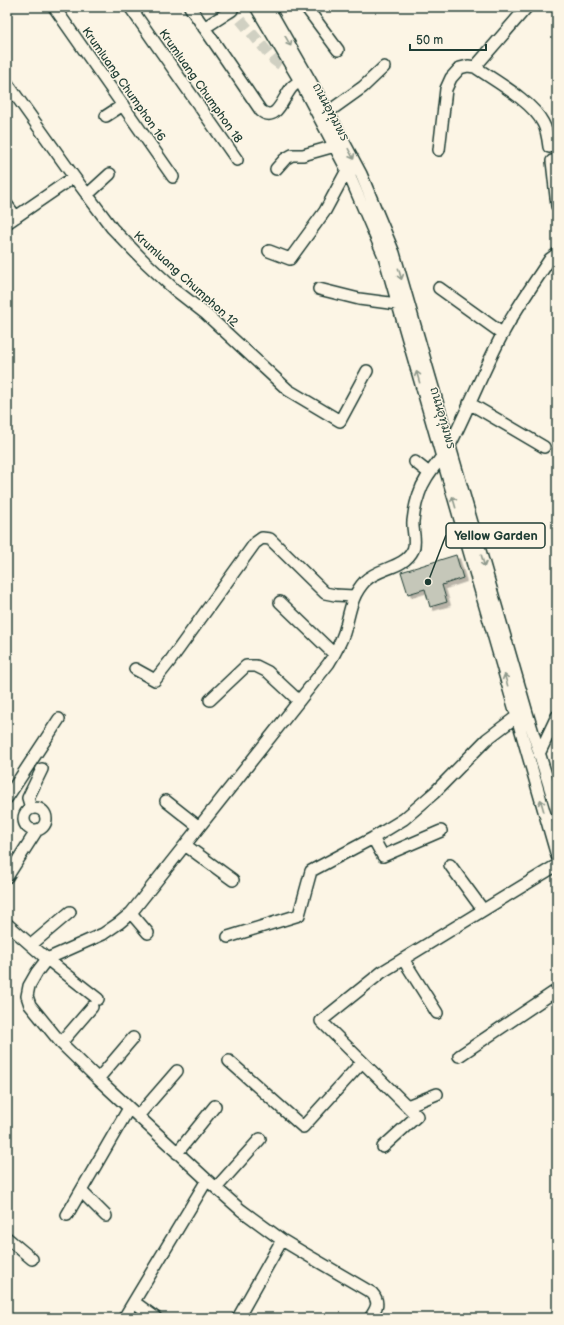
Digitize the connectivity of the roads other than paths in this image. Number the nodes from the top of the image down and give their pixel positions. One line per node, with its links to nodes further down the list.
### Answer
1 (54, 7): 15 (street, Krumluang Chumphon 16)
2 (130, 7): 21 (street, Krumluang Chumphon 18)
3 (190, 7): 9 (street)
4 (256, 7): 13 (street, ถนนอุทุมพร)
5 (268, 7): 16 (street, ถนนอุทุมพร, one-way to 16)
6 (306, 7): 10 (street)
7 (527, 7): 12 (street)
8 (232, 10): 9 (street)
9 (204, 28): 13 (street)
10 (338, 50)
11 (384, 67): 16 (street)
12 (475, 67): 19 (street); 20 (street)
13 (300, 81): 18 (street, ถนนอุทุมพร)
14 (7, 83): 26 (street, Krumluang Chumphon 12)
15 (123, 105): 17 (street); 27 (street, Krumluang Chumphon 16)
16 (328, 112): 40 (street, ถนนอุทุมพร, one-way to 40)
17 (106, 116)
18 (335, 146): 23 (street); 24 (street, ถนนอุทุมพร)
19 (549, 147)
20 (439, 150)
21 (237, 160)
22 (552, 161): 30 (street)
23 (276, 169)
24 (347, 170): 32 (street); 36 (street, ถนนอุทุมพร)
25 (110, 174): 28 (street)
26 (74, 177): 28 (street, Krumluang Chumphon 12); 31 (street)
27 (173, 177)
28 (87, 195): 38 (street, Krumluang Chumphon 12)
29 (7, 205): 31 (street)
30 (557, 206)
31 (12, 220)
32 (269, 251)
33 (557, 254): 37 (street)
34 (439, 288): 37 (street)
35 (319, 289): 36 (street)
36 (397, 304): 42 (street, ถนนอุทุมพร, one-way to 36)
37 (503, 334): 39 (street)
38 (367, 371)
39 (469, 403): 40 (street); 41 (street)
40 (450, 444): 42 (street); 54 (street, ถนนอุทุมพร, one-way to 54)
41 (544, 447)
42 (441, 457): 44 (street); 52 (street, ถนนอุทุมพร, one-way to 42)
43 (415, 462): 44 (street)
44 (429, 473): 45 (street)
45 (354, 596): 47 (street); 48 (street)
46 (280, 602): 47 (street)
47 (334, 654): 50 (street)
48 (135, 669)
49 (210, 700): 50 (street)
50 (298, 701): 60 (street)
51 (557, 716): 54 (street)
52 (516, 717): 63 (street); 65 (street, ถนนอุทุมพร, one-way to 52)
53 (59, 719): 56 (street)
54 (539, 754): 59 (street, ถนนอุทุมพร)
55 (42, 769): 58 (street)
56 (7, 798)
57 (166, 801): 60 (street)
58 (31, 808): 61 (street); 61 (street)
59 (557, 811)
60 (199, 827): 64 (street)
61 (37, 830): 68 (street)
62 (441, 831): 63 (street)
63 (373, 838): 75 (street)
64 (185, 845): 69 (street); 72 (street)
65 (557, 856)
66 (450, 865): 70 (street)
67 (557, 865): 70 (street)
68 (7, 877)
69 (234, 880)
70 (483, 910): 78 (street)
71 (70, 912): 76 (street)
72 (131, 913): 74 (street); 77 (street)
73 (8, 927): 76 (street)
74 (148, 933)
75 (228, 937)
76 (32, 945): 77 (street)
77 (47, 959): 82 (street); 82 (street)
78 (403, 959): 80 (street); 85 (street)
79 (557, 990): 83 (street)
80 (438, 1012)
81 (133, 1038): 87 (street)
82 (61, 1043): 87 (street)
83 (459, 1056)
84 (229, 1061): 85 (street)
85 (362, 1062): 90 (street)
86 (177, 1071): 92 (street)
87 (98, 1078): 91 (street)
88 (437, 1094): 90 (street)
89 (215, 1106): 95 (street)
90 (407, 1106): 94 (street)
91 (129, 1108): 92 (street); 98 (street)
92 (138, 1116): 95 (street)
93 (260, 1139): 97 (street)
94 (383, 1148)
95 (177, 1153): 96 (street)
96 (207, 1180): 97 (street); 104 (street)
97 (216, 1188): 102 (street)
98 (81, 1191): 99 (street); 100 (street)
99 (67, 1215)
100 (106, 1216)
101 (7, 1238): 103 (street)
102 (282, 1240): 107 (street); 108 (street)
103 (32, 1259)
104 (134, 1302): 105 (street); 106 (street)
105 (124, 1318)
106 (156, 1318)
107 (238, 1318)
108 (370, 1318)

